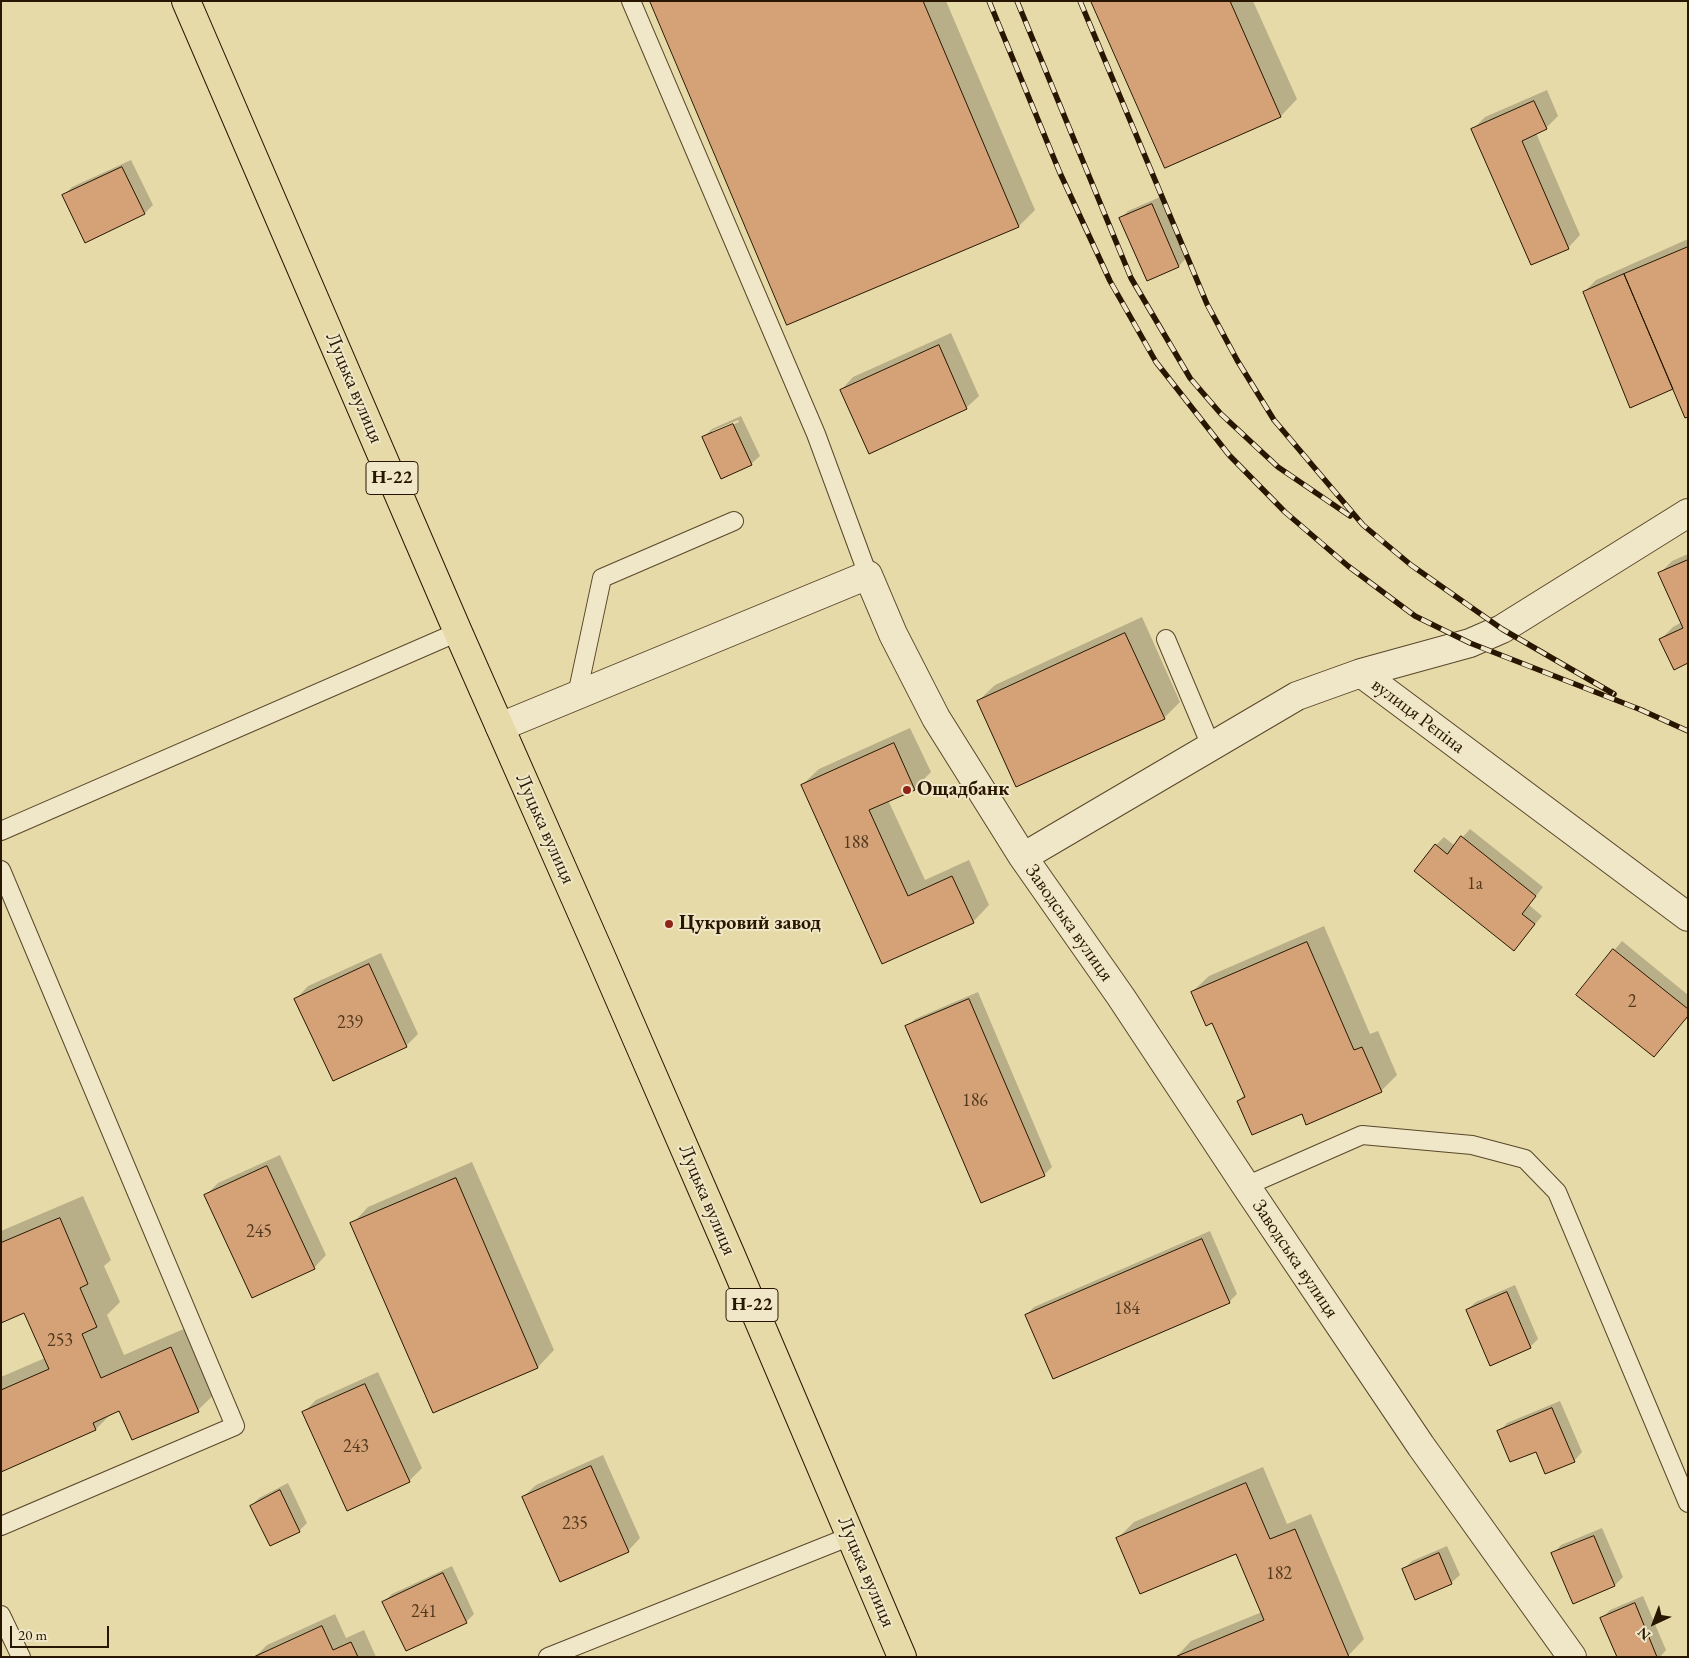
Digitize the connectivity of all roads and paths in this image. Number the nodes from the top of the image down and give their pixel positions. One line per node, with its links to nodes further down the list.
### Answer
1 (186, 1): 6 (main road, Луцька вулиця / Н-22)
2 (631, 1): 5 (lane)
3 (1688, 513): 8 (street)
4 (734, 521): 9 (lane)
5 (868, 575): 9 (street); 13 (street, Заводська вулиця)
6 (458, 632): 10 (main road, Луцька вулиця / Н-22); 12 (lane)
7 (1166, 639): 11 (lane)
8 (1361, 673): 11 (street, вулиця Рєпіна); 15 (street, вулиця Рєпіна)
9 (577, 695): 10 (street)
10 (500, 727): 19 (main road, Луцька вулиця / Н-22)
11 (1211, 746): 13 (street, вулиця Рєпіна)
12 (1, 830)
13 (1023, 857): 16 (street, Заводська вулиця)
14 (1, 870): 18 (lane)
15 (1688, 917)
16 (1246, 1186): 17 (lane); 24 (street, Заводська вулиця)
17 (1688, 1503)
18 (1, 1526)
19 (850, 1536): 22 (lane); 23 (main road, Луцька вулиця / Н-22)
20 (1, 1615): 21 (lane)
21 (21, 1657)
22 (548, 1657)
23 (902, 1657)
24 (1572, 1657)

